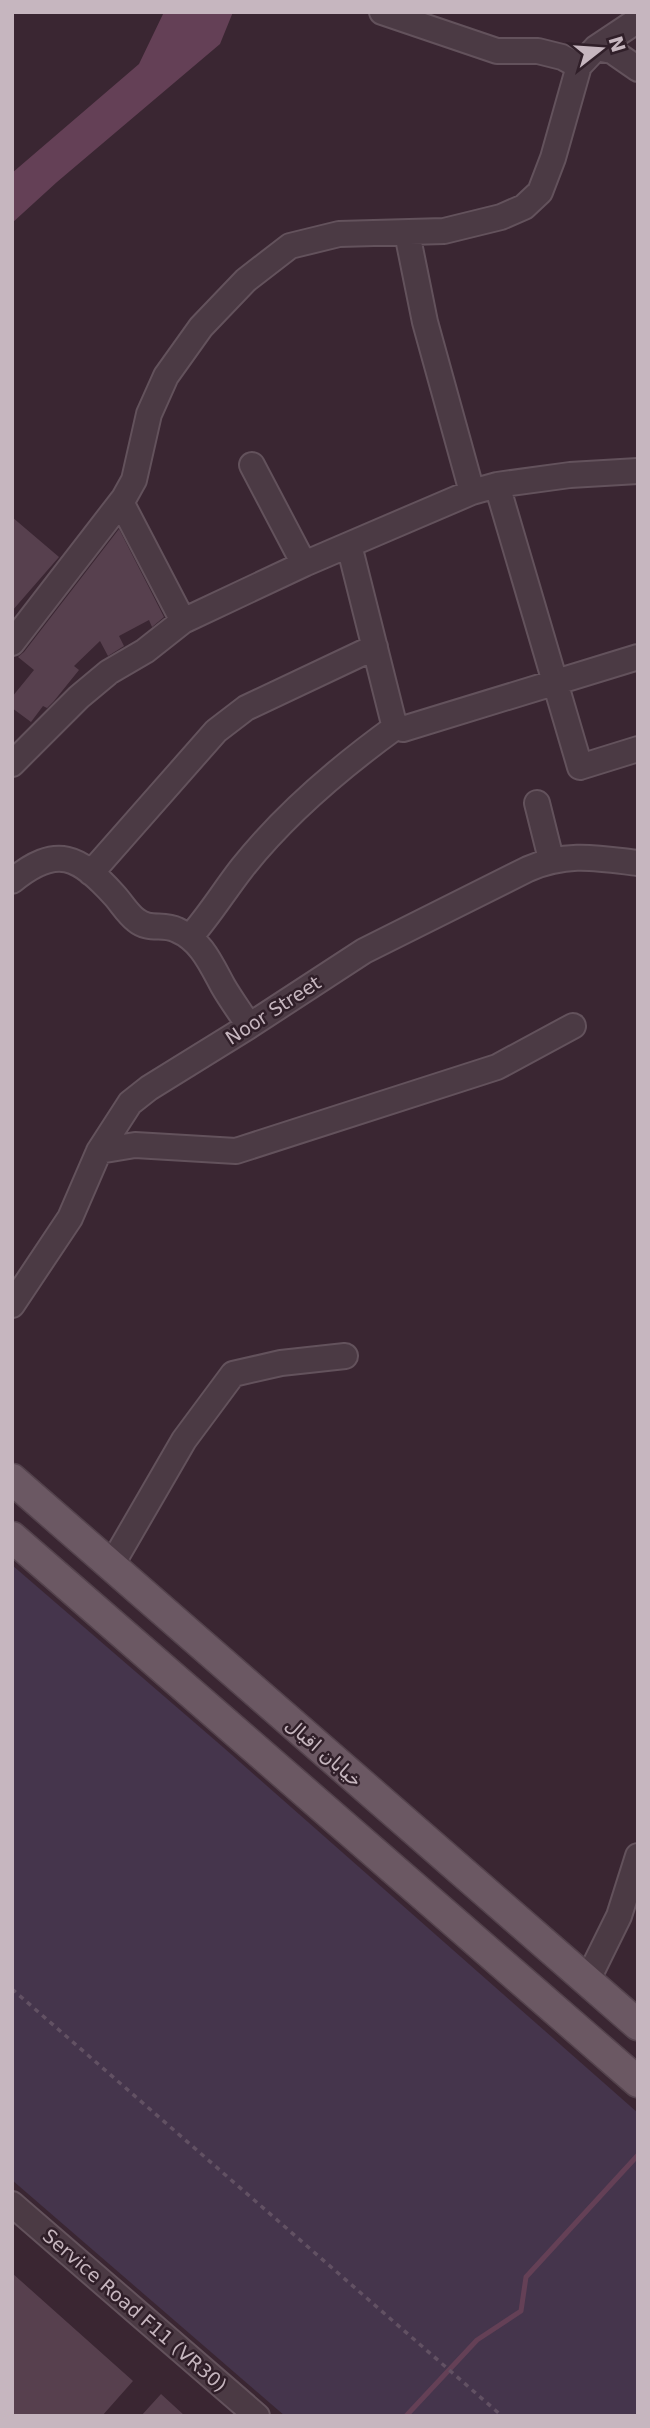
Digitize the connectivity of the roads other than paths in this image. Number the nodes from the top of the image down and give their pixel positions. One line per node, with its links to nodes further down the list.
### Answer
1 (382, 12): 3 (street)
2 (638, 20): 3 (street)
3 (588, 57): 4 (street); 5 (street)
4 (638, 69)
5 (407, 233): 9 (street); 10 (street)
6 (252, 465): 12 (street)
7 (638, 471): 8 (street)
8 (497, 485): 9 (street); 17 (street)
9 (472, 492): 11 (street)
10 (121, 502): 13 (street); 14 (street)
11 (349, 545): 12 (street); 15 (street)
12 (304, 564): 13 (street)
13 (183, 621): 20 (street)
14 (12, 642)
15 (375, 648): 18 (street); 24 (street)
16 (638, 657): 17 (street)
17 (555, 684): 18 (street); 19 (street)
18 (397, 726): 26 (street)
19 (638, 749)
20 (12, 764)
21 (537, 803): 22 (street)
22 (551, 859): 23 (street, Noor Street); 27 (street, Noor Street)
23 (638, 863)
24 (90, 873): 25 (street); 26 (street)
25 (12, 881)
26 (190, 937): 27 (street)
27 (249, 1026): 29 (street, Noor Street)
28 (573, 1026): 29 (street)
29 (99, 1151): 30 (street, Noor Street)
30 (12, 1305)
31 (345, 1356): 34 (street)
32 (12, 1479): 34 (main road, خیابان اقبال)
33 (12, 1537): 35 (main road)
34 (111, 1566): 35 (main road); 37 (main road, خیابان اقبال)
35 (84, 1599): 38 (main road)
36 (638, 1856): 37 (street)
37 (587, 1981): 38 (main road); 39 (main road, خیابان اقبال)
38 (562, 2016): 40 (main road)
39 (638, 2025)
40 (638, 2082)
41 (12, 2204): 42 (street, Service Road F11 (VR30))
42 (257, 2416)

